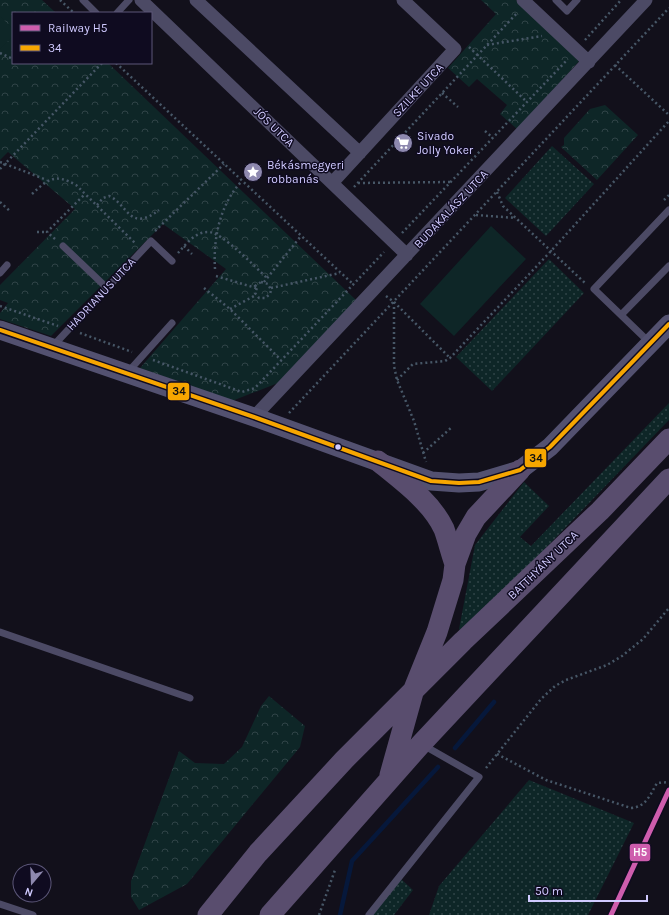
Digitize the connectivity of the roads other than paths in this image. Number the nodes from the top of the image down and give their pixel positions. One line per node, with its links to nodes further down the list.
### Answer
1 (83, 0): 10 (lane)
2 (129, 0): 11 (lane)
3 (141, 0): 14 (street, JÓS UTCA)
4 (196, 0): 13 (street)
5 (403, 0): 13 (street, SZILKE UTCA)
6 (556, 0): 7 (lane)
7 (577, 0)
8 (646, 0): 12 (street, BUDAKALÁSZ UTCA)
9 (521, 5): 12 (street)
10 (95, 12)
11 (118, 12)
12 (589, 62): 17 (street, BUDAKALÁSZ UTCA)
13 (360, 153): 14 (street, SZILKE UTCA)
14 (332, 183): 17 (street, JÓS UTCA)
15 (669, 210): 23 (lane)
16 (63, 246): 22 (lane)
17 (407, 255): 30 (street, BUDAKALÁSZ UTCA)
18 (172, 261): 22 (lane, HADRIANUS UTCA)
19 (8, 265): 21 (lane)
20 (669, 266): 23 (lane)
21 (0, 273)
22 (108, 288): 28 (lane, HADRIANUS UTCA)
23 (621, 315): 27 (lane)
24 (172, 323): 29 (lane)
25 (669, 324): 27 (street)
26 (0, 330): 28 (street)
27 (650, 344): 33 (street)
28 (52, 348): 29 (street)
29 (127, 374): 30 (street)
30 (260, 411): 32 (street)
31 (669, 439): 37 (main road, BATTHYÁNY UTCA)
32 (378, 461): 33 (street); 35 (main road)
33 (520, 470): 35 (main road)
34 (669, 479): 39 (main road)
35 (455, 564): 37 (main road)
36 (0, 632): 38 (lane)
37 (414, 689): 40 (main road); 43 (main road, BATTHYÁNY UTCA)
38 (190, 698)
39 (421, 744): 40 (main road); 45 (lane)
40 (389, 780): 44 (main road)
41 (0, 904): 42 (lane)
42 (33, 915)
43 (208, 915)
44 (270, 915)
45 (369, 915)

